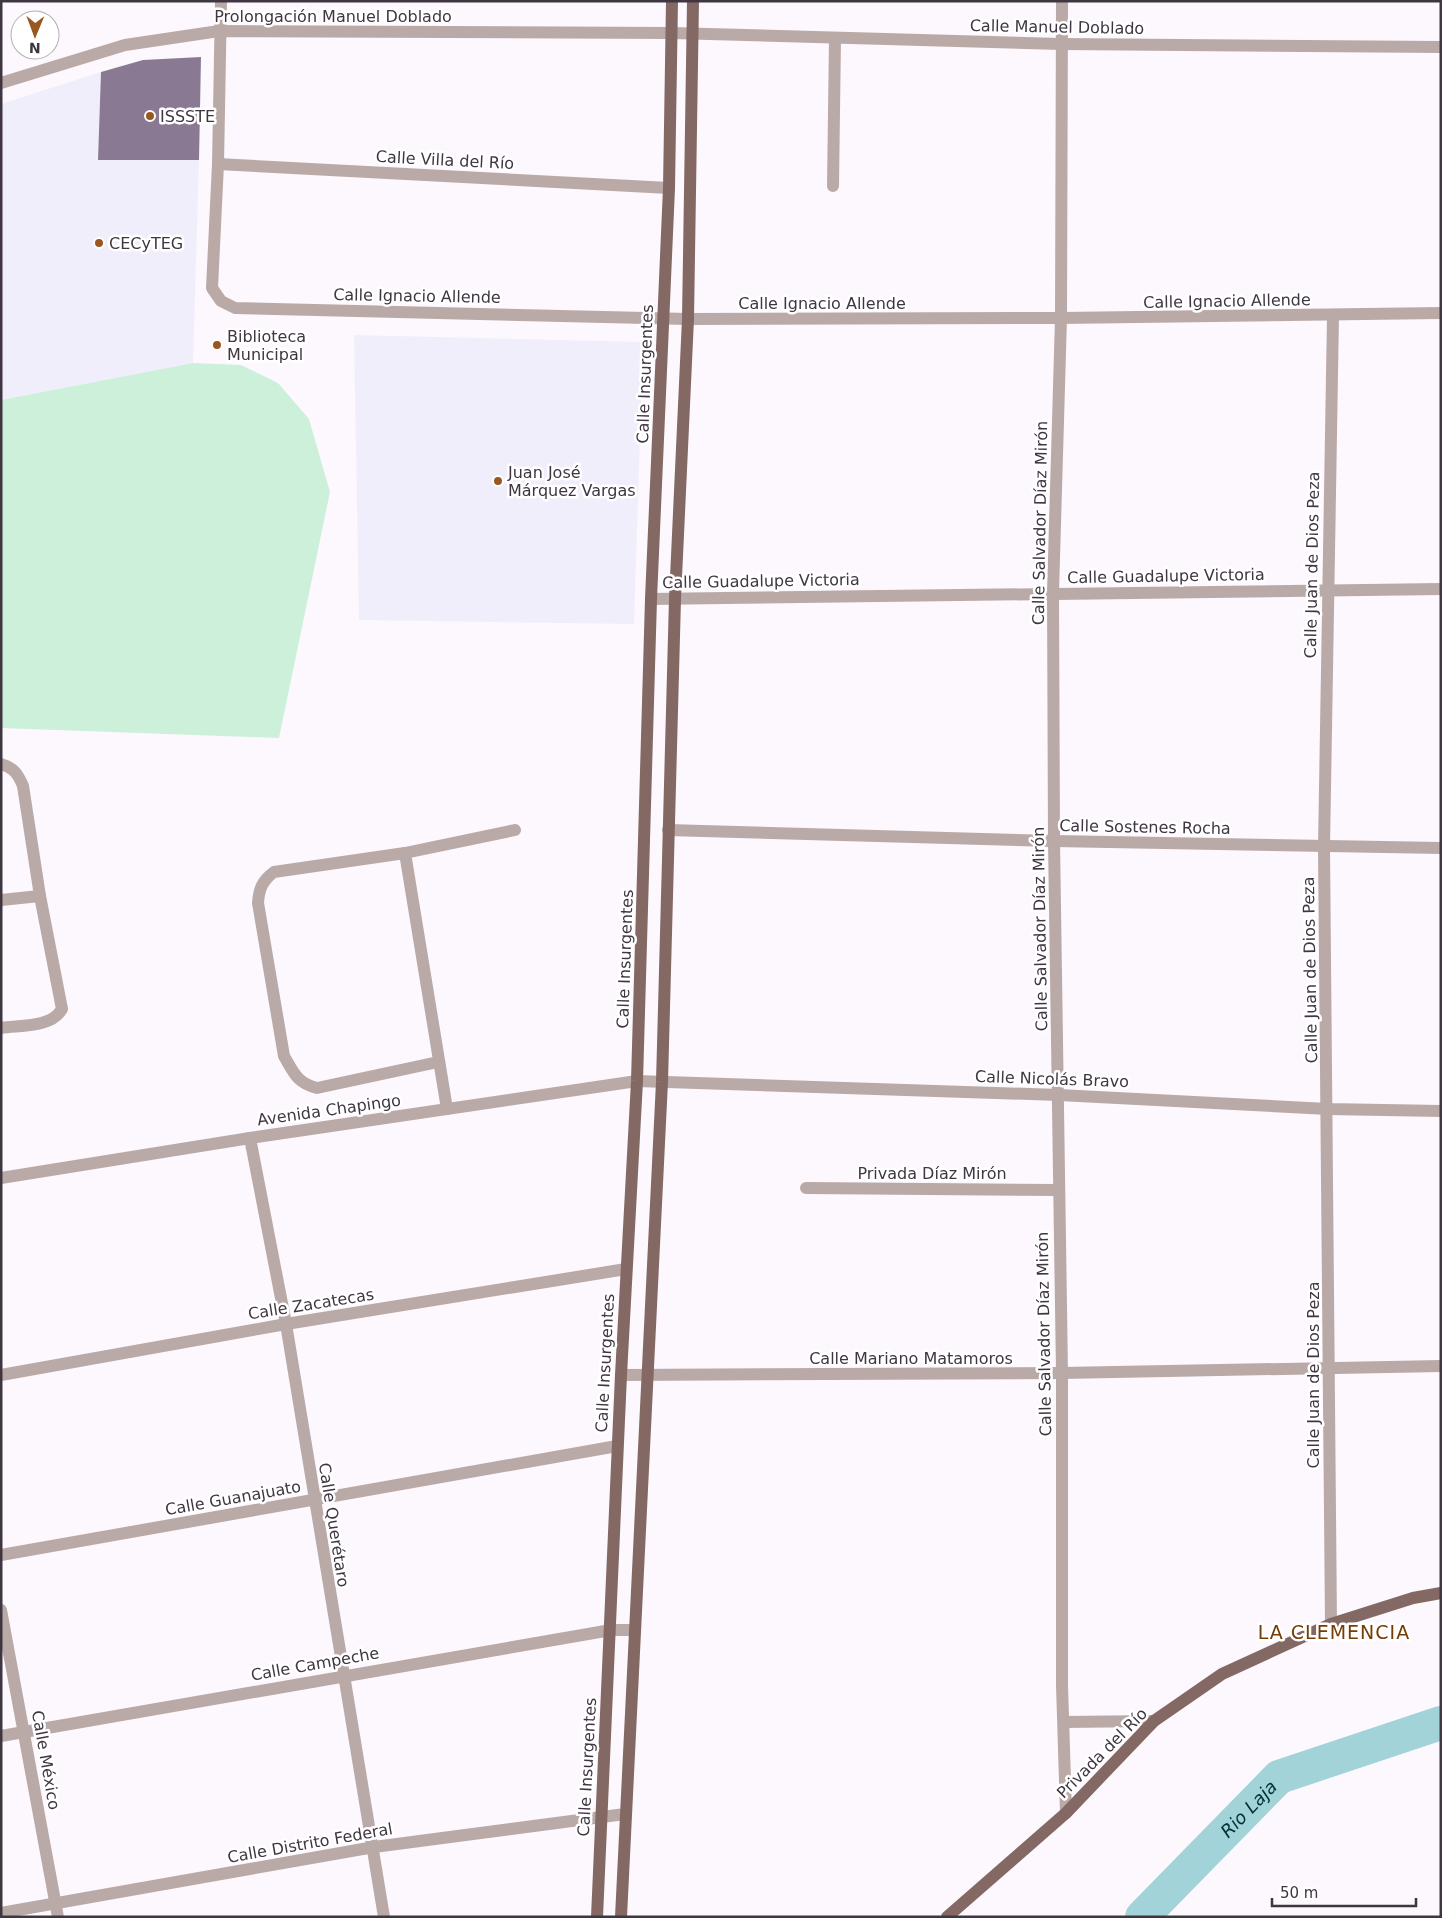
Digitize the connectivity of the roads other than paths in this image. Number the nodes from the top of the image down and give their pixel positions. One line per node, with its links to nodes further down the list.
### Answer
1 (221, 1): 5 (street)
2 (672, 1): 6 (main road, Calle Insurgentes)
3 (693, 1): 7 (main road)
4 (1062, 1): 9 (street, Calle Salvador Díaz Mirón)
5 (220, 31): 6 (street, Prolongación Manuel Doblado); 11 (street, Prolongación Manuel Doblado); 12 (street)
6 (672, 33): 7 (street, Calle Manuel Doblado); 14 (main road, Calle Insurgentes)
7 (692, 34): 8 (street, Calle Manuel Doblado); 19 (main road)
8 (834, 38): 9 (street, Calle Manuel Doblado); 13 (street)
9 (1060, 44): 10 (street, Calle Manuel Doblado); 18 (street, Calle Salvador Díaz Mirón)
10 (1441, 48)
11 (1, 83)
12 (218, 164): 14 (street, Calle Villa del Río); 17 (street, Calle Ignacio Allende)
13 (833, 186)
14 (669, 188): 17 (main road, Calle Insurgentes)
15 (1441, 313): 16 (street, Calle Ignacio Allende)
16 (1333, 316): 18 (street, Calle Ignacio Allende); 21 (street, Calle Juan de Dios Peza)
17 (663, 318): 19 (street, Calle Ignacio Allende); 23 (main road, Calle Insurgentes)
18 (1061, 318): 19 (street, Calle Ignacio Allende); 22 (street, Calle Salvador Díaz Mirón)
19 (688, 319): 24 (main road)
20 (1441, 589): 21 (street, Calle Guadalupe Victoria)
21 (1327, 590): 22 (street, Calle Guadalupe Victoria); 29 (street, Calle Juan de Dios Peza)
22 (1053, 594): 24 (street, Calle Guadalupe Victoria); 28 (street, Calle Salvador Díaz Mirón)
23 (651, 599): 24 (street, Calle Guadalupe Victoria); 36 (main road, Calle Insurgentes)
24 (675, 599): 27 (main road)
25 (1, 764): 32 (street)
26 (515, 830): 31 (street)
27 (668, 830): 28 (street, Calle Sostenes Rocha); 37 (main road)
28 (1054, 841): 29 (street, Calle Sostenes Rocha); 38 (street, Calle Salvador Díaz Mirón)
29 (1324, 847): 30 (street, Calle Sostenes Rocha); 40 (street, Calle Juan de Dios Peza)
30 (1441, 848)
31 (405, 853): 35 (street); 35 (street)
32 (40, 896): 33 (street); 34 (street)
33 (1, 900)
34 (1, 1028)
35 (438, 1062): 39 (street)
36 (637, 1081): 37 (street, Avenida Chapingo); 39 (street, Avenida Chapingo); 46 (main road, Calle Insurgentes)
37 (662, 1082): 38 (street, Calle Nicolás Bravo); 53 (main road)
38 (1059, 1095): 40 (street, Calle Nicolás Bravo); 45 (street, Calle Salvador Díaz Mirón)
39 (446, 1109): 42 (street, Avenida Chapingo)
40 (1328, 1109): 41 (street, Calle Nicolás Bravo); 49 (street, Calle Juan de Dios Peza)
41 (1441, 1111)
42 (250, 1138): 43 (street, Avenida Chapingo); 47 (street, Calle Querétaro)
43 (1, 1178)
44 (806, 1188): 45 (street, Privada Díaz Mirón)
45 (1058, 1190): 50 (street, Calle Salvador Díaz Mirón)
46 (626, 1269): 47 (street, Calle Zacatecas); 52 (main road, Calle Insurgentes)
47 (286, 1324): 51 (street, Calle Zacatecas); 55 (street, Calle Querétaro)
48 (1441, 1366): 49 (street, Calle Mariano Matamoros)
49 (1330, 1367): 50 (street, Calle Mariano Matamoros); 59 (street, Calle Juan de Dios Peza)
50 (1062, 1373): 53 (street, Calle Mariano Matamoros); 64 (street, Calle Salvador Díaz Mirón)
51 (1, 1375)
52 (621, 1375): 53 (street, Calle Mariano Matamoros); 54 (main road, Calle Insurgentes)
53 (647, 1376): 61 (main road)
54 (617, 1446): 55 (street, Calle Guanajuato); 60 (main road, Calle Insurgentes)
55 (313, 1500): 56 (street, Calle Guanajuato); 62 (street, Calle Querétaro)
56 (1, 1554)
57 (1441, 1593): 59 (main road, Privada del Río)
58 (1, 1610): 65 (street, Calle México)
59 (1330, 1624): 63 (main road, Privada del Río)
60 (611, 1630): 61 (street, Calle Campeche); 62 (street, Calle Campeche); 69 (main road, Calle Insurgentes)
61 (635, 1630): 68 (main road)
62 (342, 1676): 65 (street, Calle Campeche); 70 (street, Calle Querétaro)
63 (1154, 1721): 64 (street); 67 (main road, Privada del Río)
64 (1064, 1722): 67 (street, Calle Salvador Díaz Mirón)
65 (25, 1732): 66 (street, Calle Campeche); 71 (street, Calle México)
66 (1, 1736)
67 (1066, 1813): 77 (main road, Privada del Río)
68 (625, 1814): 69 (street, Calle Distrito Federal); 76 (main road)
69 (600, 1817): 70 (street, Calle Distrito Federal); 75 (main road, Calle Insurgentes)
70 (374, 1847): 71 (street, Calle Distrito Federal); 74 (street, Calle Querétaro)
71 (55, 1904): 72 (street, Calle Distrito Federal); 73 (street, Calle México)
72 (1, 1913)
73 (58, 1917)
74 (384, 1917)
75 (597, 1917)
76 (621, 1917)
77 (947, 1917)

